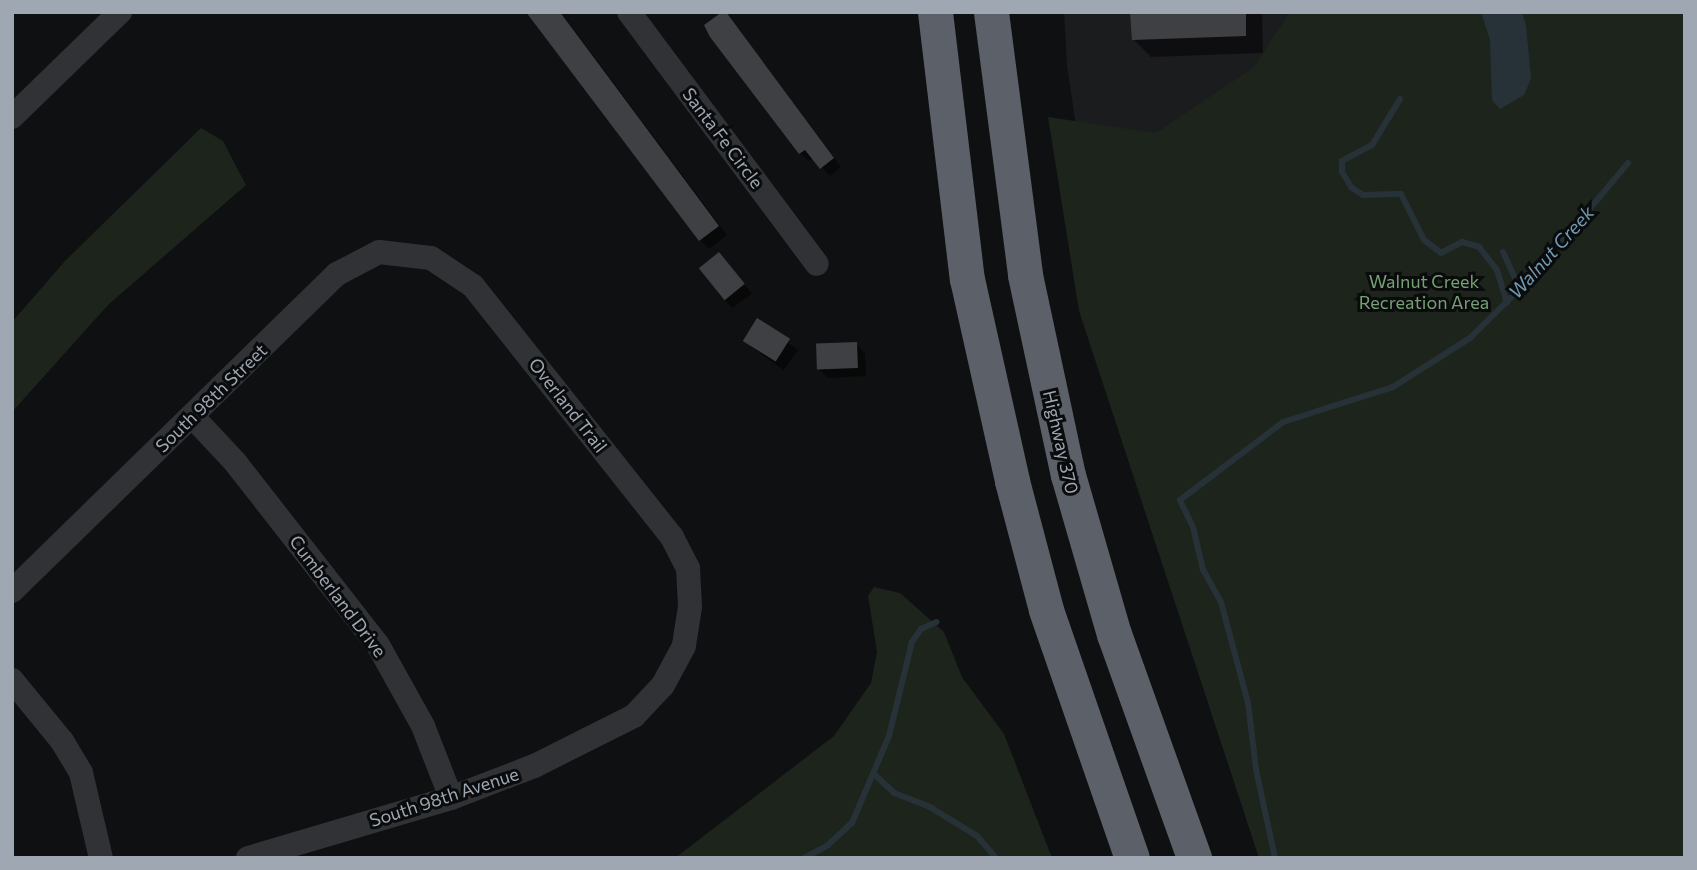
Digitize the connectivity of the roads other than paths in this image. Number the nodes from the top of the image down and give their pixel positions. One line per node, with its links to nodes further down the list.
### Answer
1 (120, 12): 5 (street)
2 (629, 12): 7 (street, Santa Fe Circle)
3 (934, 12): 15 (highway)
4 (990, 12): 16 (highway, Highway 370)
5 (12, 117)
6 (431, 258): 8 (street, South 98th Street); 9 (street, Overland Trail)
7 (817, 264)
8 (192, 416): 10 (street, South 98th Street); 12 (street, Cumberland Drive)
9 (688, 568): 12 (street, South 98th Avenue)
10 (12, 591)
11 (12, 680): 13 (street)
12 (451, 798): 14 (street, South 98th Avenue)
13 (101, 858)
14 (248, 858)
15 (1132, 858)
16 (1194, 858)

